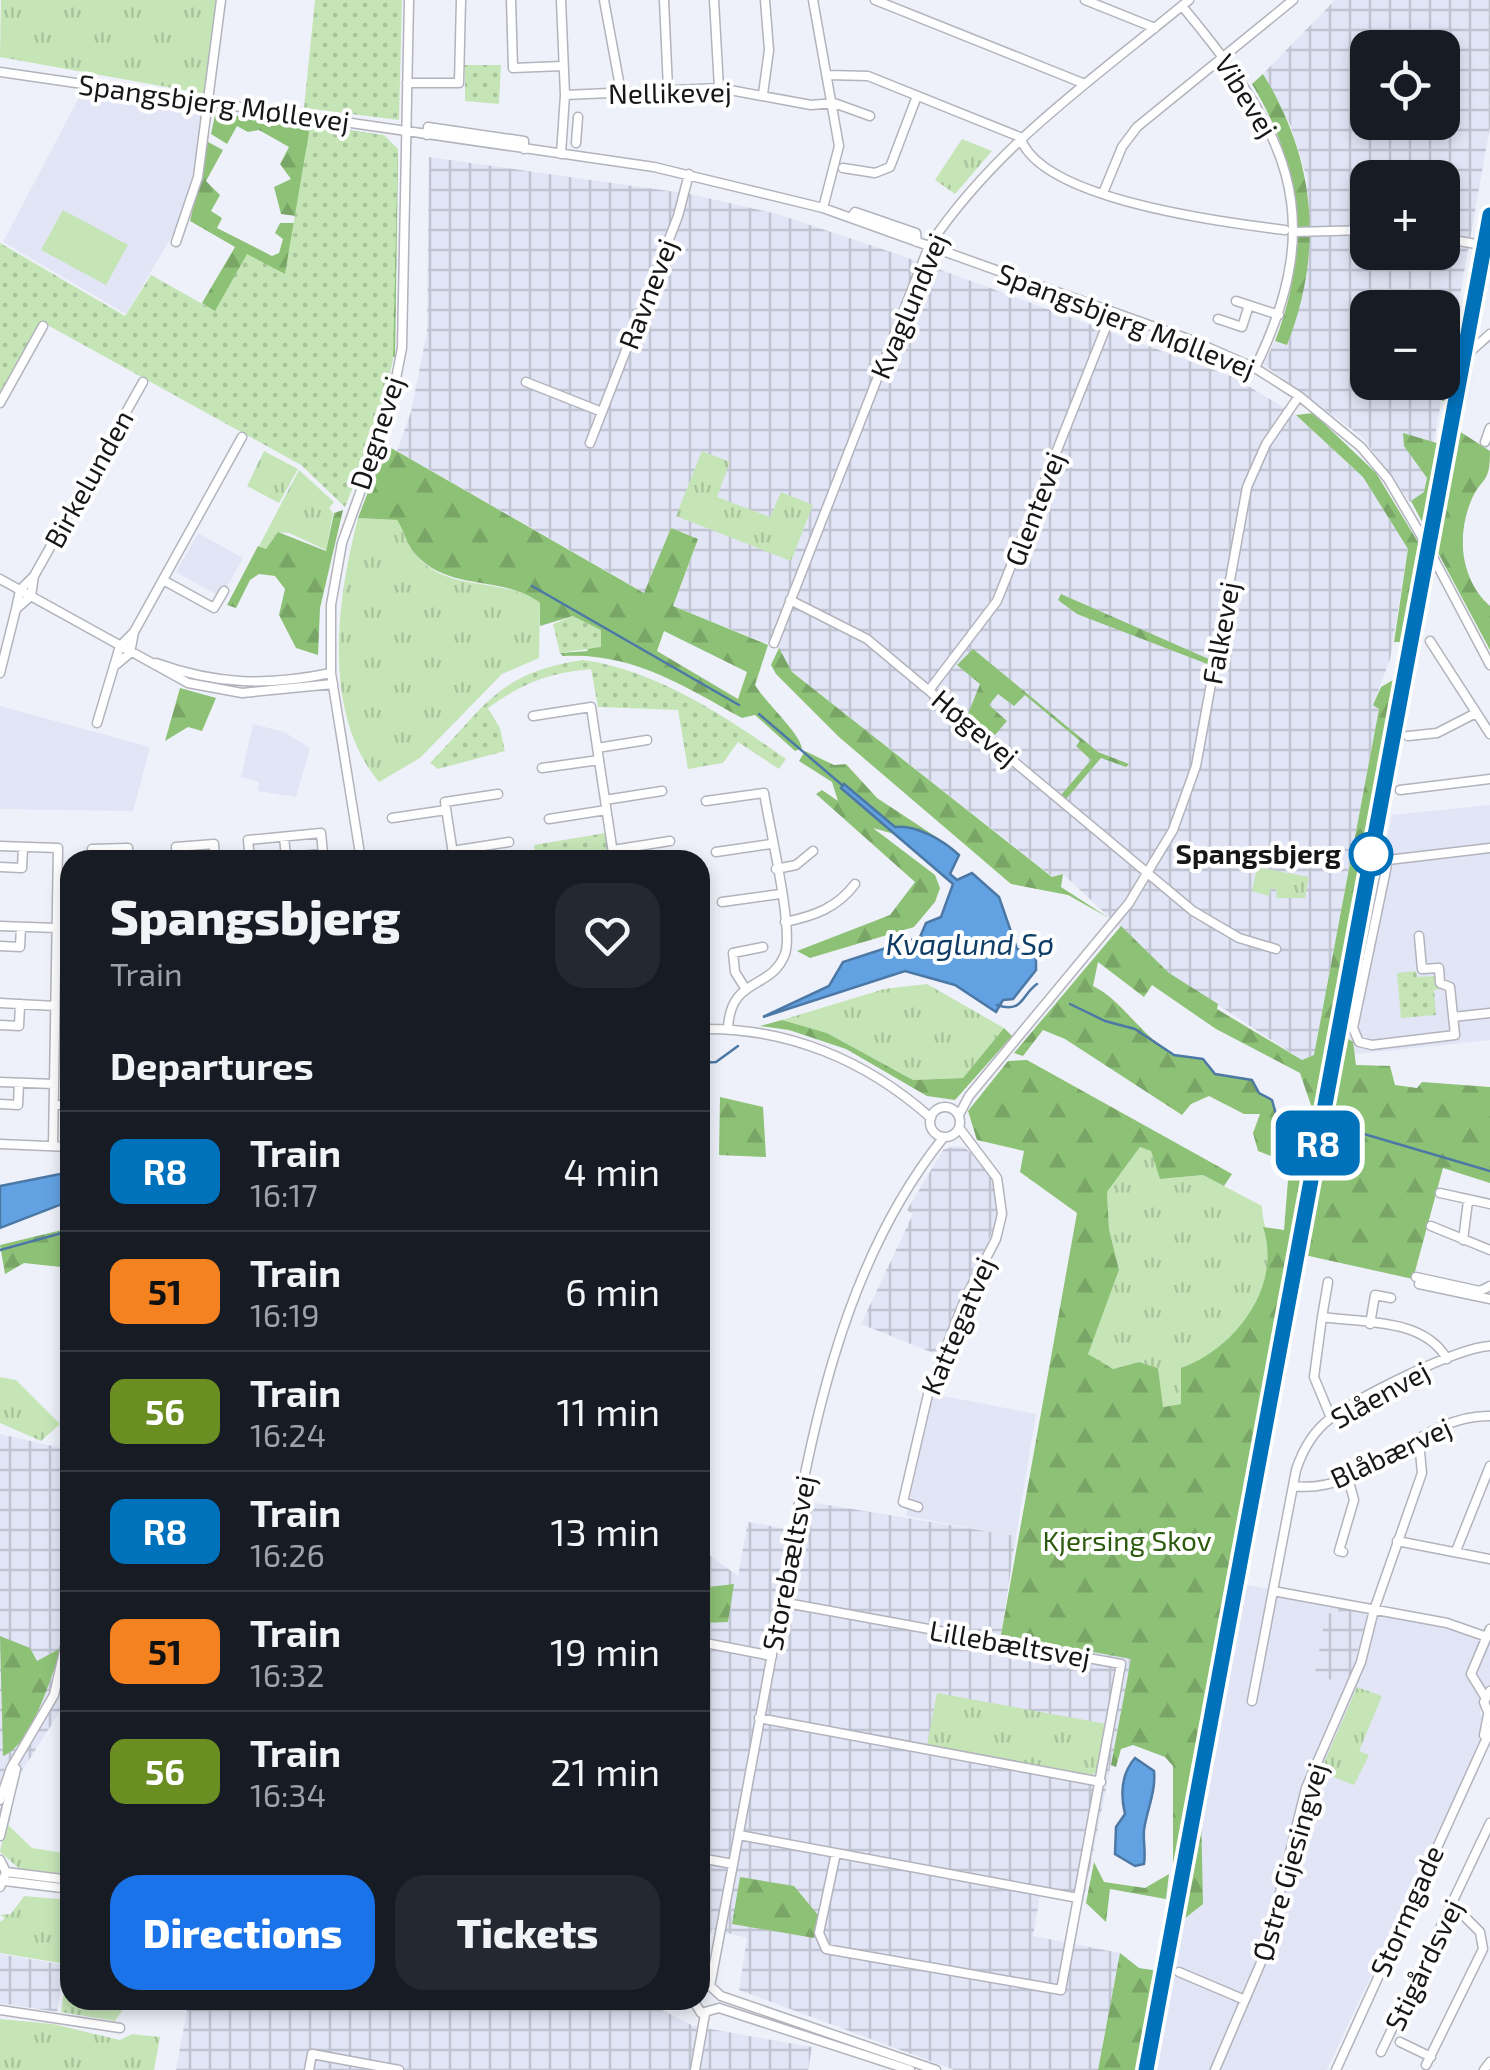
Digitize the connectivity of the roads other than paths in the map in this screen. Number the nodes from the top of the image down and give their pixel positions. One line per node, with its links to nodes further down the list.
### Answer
1 (221, 0): 30 (street)
2 (409, 0): 22 (street, Degnevej)
3 (461, 0): 22 (street)
4 (511, 0): 19 (street)
5 (561, 0): 19 (street)
6 (604, 0): 26 (street)
7 (664, 0): 25 (street)
8 (714, 0): 24 (street)
9 (764, 0): 27 (street)
10 (813, 0): 21 (street)
11 (876, 0): 23 (street)
12 (1085, 0): 16 (street)
13 (1117, 0): 16 (street)
14 (1293, 0): 18 (street)
15 (1186, 3): 17 (street, Kvaglundvej); 18 (street, Vibevej)
16 (1113, 11): 17 (street)
17 (1155, 28): 23 (street, Kvaglundvej)
18 (1223, 56): 40 (street); 43 (street, Vibevej)
19 (562, 66): 28 (street)
20 (0, 72): 30 (street, Spangsbjerg Møllevej)
21 (828, 76): 29 (street); 31 (street)
22 (407, 83): 34 (street, Degnevej)
23 (1086, 84): 35 (street, Kvaglundvej)
24 (719, 88): 25 (street, Nellikevej); 27 (street, Nellikevej)
25 (668, 89): 26 (street, Nellikevej)
26 (621, 92): 28 (street, Nellikevej)
27 (763, 94): 31 (street, Nellikevej)
28 (565, 95): 33 (street)
29 (917, 96): 35 (street); 38 (street)
30 (209, 102): 34 (street, Spangsbjerg Møllevej); 45 (street)
31 (834, 102): 32 (street, Nellikevej); 41 (street)
32 (870, 116)
33 (565, 125): 36 (street); 37 (street)
34 (407, 132): 37 (street, Spangsbjerg Møllevej); 82 (street, Degnevej)
35 (1020, 137): 40 (street); 47 (street, Kvaglundvej)
36 (576, 143)
37 (561, 154): 39 (street, Spangsbjerg Møllevej)
38 (843, 168)
39 (689, 174): 41 (street, Spangsbjerg Møllevej); 61 (street, Ravnevej)
40 (1103, 193): 43 (street)
41 (823, 208): 47 (street, Spangsbjerg Møllevej)
42 (1350, 230): 43 (street)
43 (1289, 231): 51 (street, Vibevej)
44 (1460, 241): 46 (street)
45 (176, 242)
46 (1476, 244)
47 (929, 246): 50 (street, Spangsbjerg Møllevej); 72 (street, Kvaglundvej)
48 (1236, 301): 49 (street)
49 (1249, 305): 51 (street); 52 (street)
50 (1112, 312): 56 (street, Spangsbjerg Møllevej); 84 (street, Glentevej)
51 (1279, 315): 56 (street, Vibevej)
52 (1218, 319)
53 (43, 326): 60 (street)
54 (1490, 334): 55 (street)
55 (1471, 351)
56 (1255, 368): 59 (street, Spangsbjerg Møllevej)
57 (143, 382): 66 (street, Birkelunden)
58 (526, 382): 61 (street)
59 (1299, 396): 80 (street, Spangsbjerg Møllevej, bridge); 128 (street, Falkevej)
60 (0, 403)
61 (602, 412): 65 (street, Ravnevej)
62 (1490, 428): 64 (street)
63 (242, 437): 68 (street)
64 (1485, 442)
65 (590, 444)
66 (34, 576): 69 (street, Birkelunden); 71 (street, Birkelunden)
67 (0, 579): 69 (street)
68 (163, 580): 70 (street); 74 (street)
69 (20, 590): 71 (street); 73 (street)
70 (224, 590)
71 (31, 596): 73 (street); 77 (street)
72 (790, 600): 76 (street, Kvaglundvej); 84 (street, Høgevej)
73 (16, 609): 81 (street)
74 (134, 632): 77 (street); 78 (street)
75 (1430, 640): 85 (street)
76 (774, 643)
77 (120, 646): 78 (street); 79 (street)
78 (134, 654): 79 (street); 82 (street); 83 (street)
79 (116, 664): 87 (street)
80 (1490, 665)
81 (1, 668)
82 (331, 673): 83 (street, Degnevej)
83 (333, 684): 118 (street, Degnevej)
84 (930, 689): 128 (street, Høgevej)
85 (1476, 713): 88 (street); 89 (street)
86 (533, 716): 91 (street)
87 (97, 723)
88 (1490, 734)
89 (1408, 736)
90 (647, 740): 91 (street)
91 (597, 748): 92 (street)
92 (599, 760): 93 (street); 98 (street)
93 (542, 768)
94 (1490, 779): 95 (street)
95 (1400, 790)
96 (662, 791): 98 (street)
97 (498, 794): 100 (street)
98 (605, 800): 101 (street)
99 (706, 801): 107 (street)
100 (446, 810): 102 (street); 119 (street)
101 (606, 810): 103 (street); 121 (street)
102 (392, 818)
103 (549, 819)
104 (284, 837): 115 (street); 116 (street); 117 (street)
105 (670, 841): 122 (street)
106 (509, 842): 120 (street)
107 (771, 844): 124 (street); 126 (street)
108 (0, 846): 109 (street)
109 (23, 847): 125 (street); 127 (street)
110 (1490, 848): 147 (street)
111 (92, 850): 112 (street)
112 (128, 850)
113 (176, 850): 114 (street)
114 (214, 850)
115 (249, 850)
116 (285, 850)
117 (323, 850)
118 (359, 850)
119 (452, 850)
120 (475, 850)
121 (613, 850)
122 (634, 850)
123 (813, 851): 126 (street)
124 (716, 852)
125 (0, 867)
126 (776, 869): 130 (street)
127 (57, 870): 135 (street)
128 (1149, 874): 141 (street, Høgevej); 159 (street)
129 (855, 884): 132 (street)
130 (780, 894): 131 (street); 132 (street)
131 (722, 902)
132 (785, 922): 142 (street)
133 (0, 926): 134 (street)
134 (21, 926): 135 (street); 137 (street)
135 (56, 928): 139 (street)
136 (1419, 936): 147 (street)
137 (0, 946)
138 (763, 947): 142 (street)
139 (56, 949): 140 (street); 145 (street)
140 (60, 949)
141 (1276, 950)
142 (745, 988): 152 (street)
143 (0, 1003): 144 (street)
144 (20, 1004): 145 (street); 148 (street)
145 (55, 1006): 149 (street)
146 (1490, 1013): 147 (street)
147 (1453, 1017)
148 (0, 1025)
149 (55, 1027): 150 (street); 155 (street)
150 (60, 1027)
151 (710, 1029): 152 (street)
152 (728, 1029): 160 (street)
153 (0, 1082): 154 (street)
154 (19, 1082): 155 (street); 156 (street)
155 (54, 1084): 157 (street)
156 (0, 1104)
157 (54, 1105): 158 (street); 163 (street)
158 (60, 1105)
159 (956, 1111): 160 (street); 161 (street)
160 (933, 1114): 161 (street)
161 (948, 1134): 185 (street, Kattegatvej); 191 (street, Storebæltsvej)
162 (0, 1144): 163 (street)
163 (53, 1146): 164 (street)
164 (60, 1146)
165 (1440, 1193): 166 (street)
166 (1468, 1200): 167 (street); 169 (street)
167 (1490, 1204)
168 (1431, 1226): 169 (street)
169 (1463, 1240): 170 (street)
170 (1490, 1250)
171 (1328, 1282): 175 (street)
172 (1490, 1286): 174 (street)
173 (1392, 1298): 176 (street)
174 (1490, 1299)
175 (1322, 1317): 176 (street); 180 (street)
176 (1370, 1324): 178 (street)
177 (1490, 1346): 178 (street, Slåenvej)
178 (1447, 1358): 180 (street, Slåenvej)
179 (1490, 1416): 181 (street, Blåbærvej)
180 (1331, 1418): 184 (street, Slåenvej)
181 (1419, 1441): 183 (street, Blåbærvej); 186 (street, Østre Gjesingvej)
182 (1490, 1466): 187 (street)
183 (1348, 1478): 184 (street, Blåbærvej); 188 (street)
184 (1292, 1486): 190 (street, Slåenvej)
185 (918, 1507)
186 (1397, 1541): 187 (street); 192 (street, Østre Gjesingvej)
187 (1456, 1551): 189 (street)
188 (1343, 1552)
189 (1490, 1559)
190 (1273, 1592): 192 (street); 198 (street, Slåenvej)
191 (782, 1602): 195 (street, Storebæltsvej); 204 (street, Lillebæltsvej)
192 (1374, 1610): 193 (street); 224 (street, Østre Gjesingvej)
193 (1488, 1633): 197 (street)
194 (710, 1644): 195 (street)
195 (772, 1656): 200 (street, Storebæltsvej)
196 (60, 1669): 202 (street)
197 (1488, 1692): 199 (street)
198 (1252, 1701)
199 (1489, 1716): 203 (street, Stormgade)
200 (759, 1718): 204 (street); 207 (street, Storebæltsvej)
201 (1490, 1731): 203 (street, Stormgade)
202 (26, 1746): 205 (street); 208 (street)
203 (1476, 1760): 233 (street, Stormgade)
204 (1101, 1782): 218 (street, Lillebæltsvej)
205 (0, 1800)
206 (1490, 1823): 210 (street, Stigårdsvej)
207 (739, 1835): 209 (street); 214 (street, Storebæltsvej)
208 (0, 1836)
209 (836, 1853): 218 (street); 218 (street, Lillebæltsvej)
210 (1477, 1853): 211 (street); 219 (street, Stigårdsvej)
211 (1490, 1858)
212 (0, 1860): 215 (street)
213 (710, 1860): 214 (street)
214 (733, 1864): 220 (street, Storebæltsvej)
215 (4, 1880): 216 (street); 217 (street)
216 (60, 1880)
217 (60, 1888)
218 (1078, 1898)
219 (1453, 1905): 230 (street); 231 (street, Stigårdsvej)
220 (710, 1965)
221 (1178, 1972): 224 (street, Østre Gjesingvej)
222 (710, 1990): 223 (street)
223 (720, 1996): 225 (street); 238 (street)
224 (1245, 2000): 239 (street, Østre Gjesingvej)
225 (719, 2008): 228 (street); 237 (street)
226 (0, 2010): 229 (street)
227 (701, 2010): 228 (street)
228 (705, 2014): 236 (street)
229 (120, 2028)
230 (1400, 2042)
231 (1381, 2052)
232 (1490, 2062): 240 (street)
233 (1336, 2068)
234 (309, 2070): 235 (street)
235 (399, 2070)
236 (695, 2070)
237 (910, 2070)
238 (936, 2070)
239 (1215, 2070)
240 (1484, 2070)

